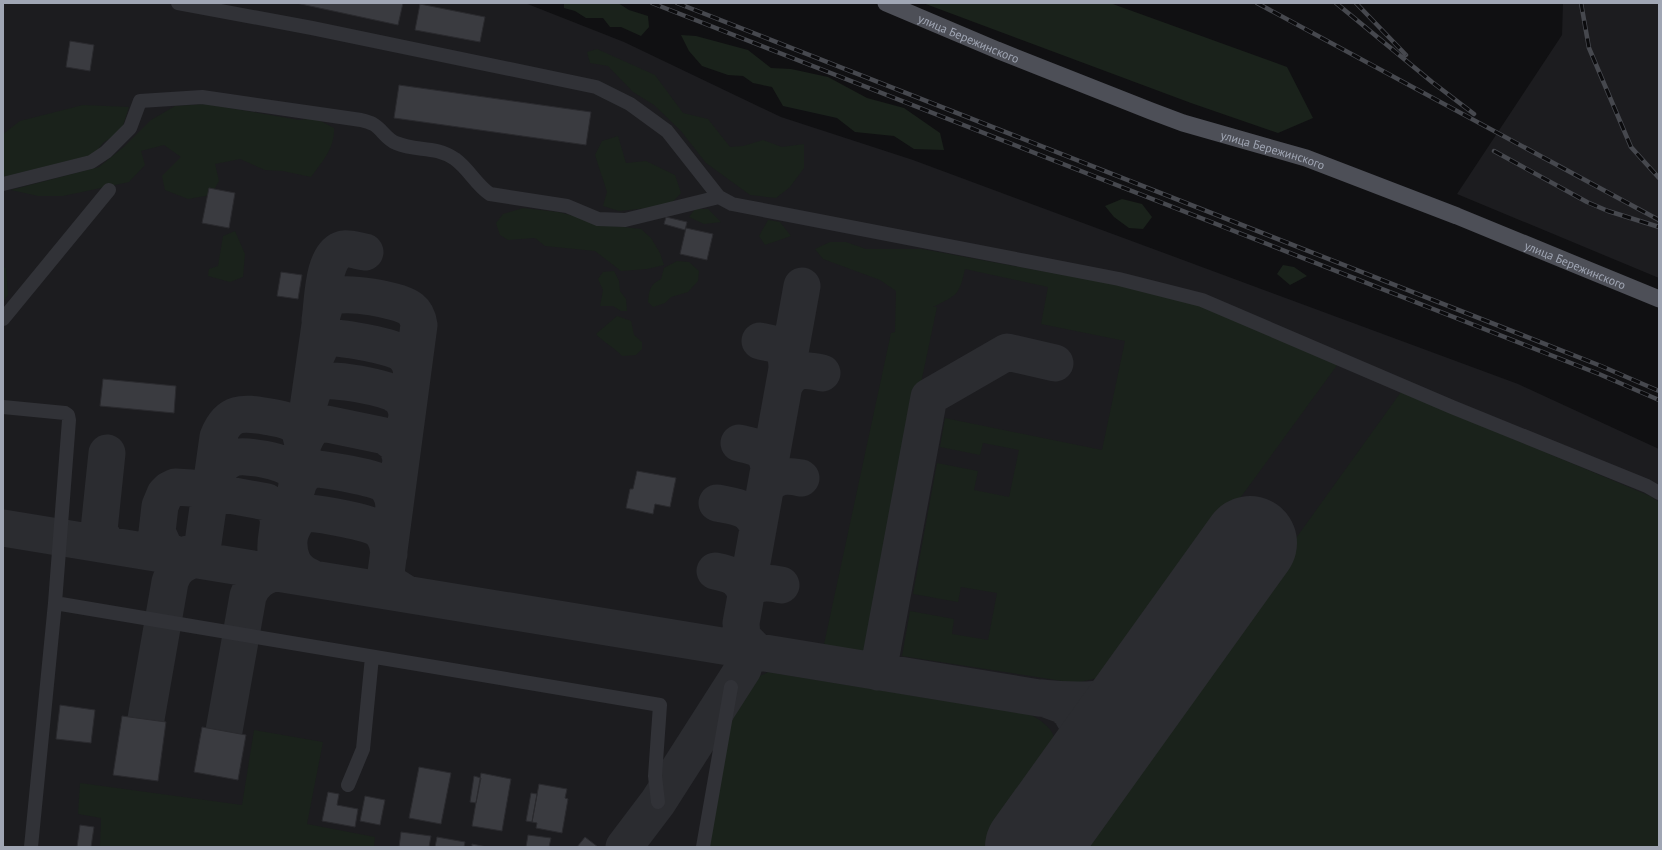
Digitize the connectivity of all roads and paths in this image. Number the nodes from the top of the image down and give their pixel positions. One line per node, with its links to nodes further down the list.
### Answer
1 (178, 3): 5 (lane)
2 (886, 3): 6 (main road, улица Бережинского)
3 (3, 184): 5 (lane)
4 (109, 190): 7 (lane)
5 (719, 197): 9 (lane)
6 (1659, 300)
7 (3, 318)
8 (3, 407): 10 (lane)
9 (1659, 493)
10 (55, 603): 11 (lane); 15 (lane)
11 (372, 657): 13 (lane); 14 (lane)
12 (731, 687): 16 (lane)
13 (348, 785)
14 (658, 802)
15 (31, 847)
16 (703, 847)

